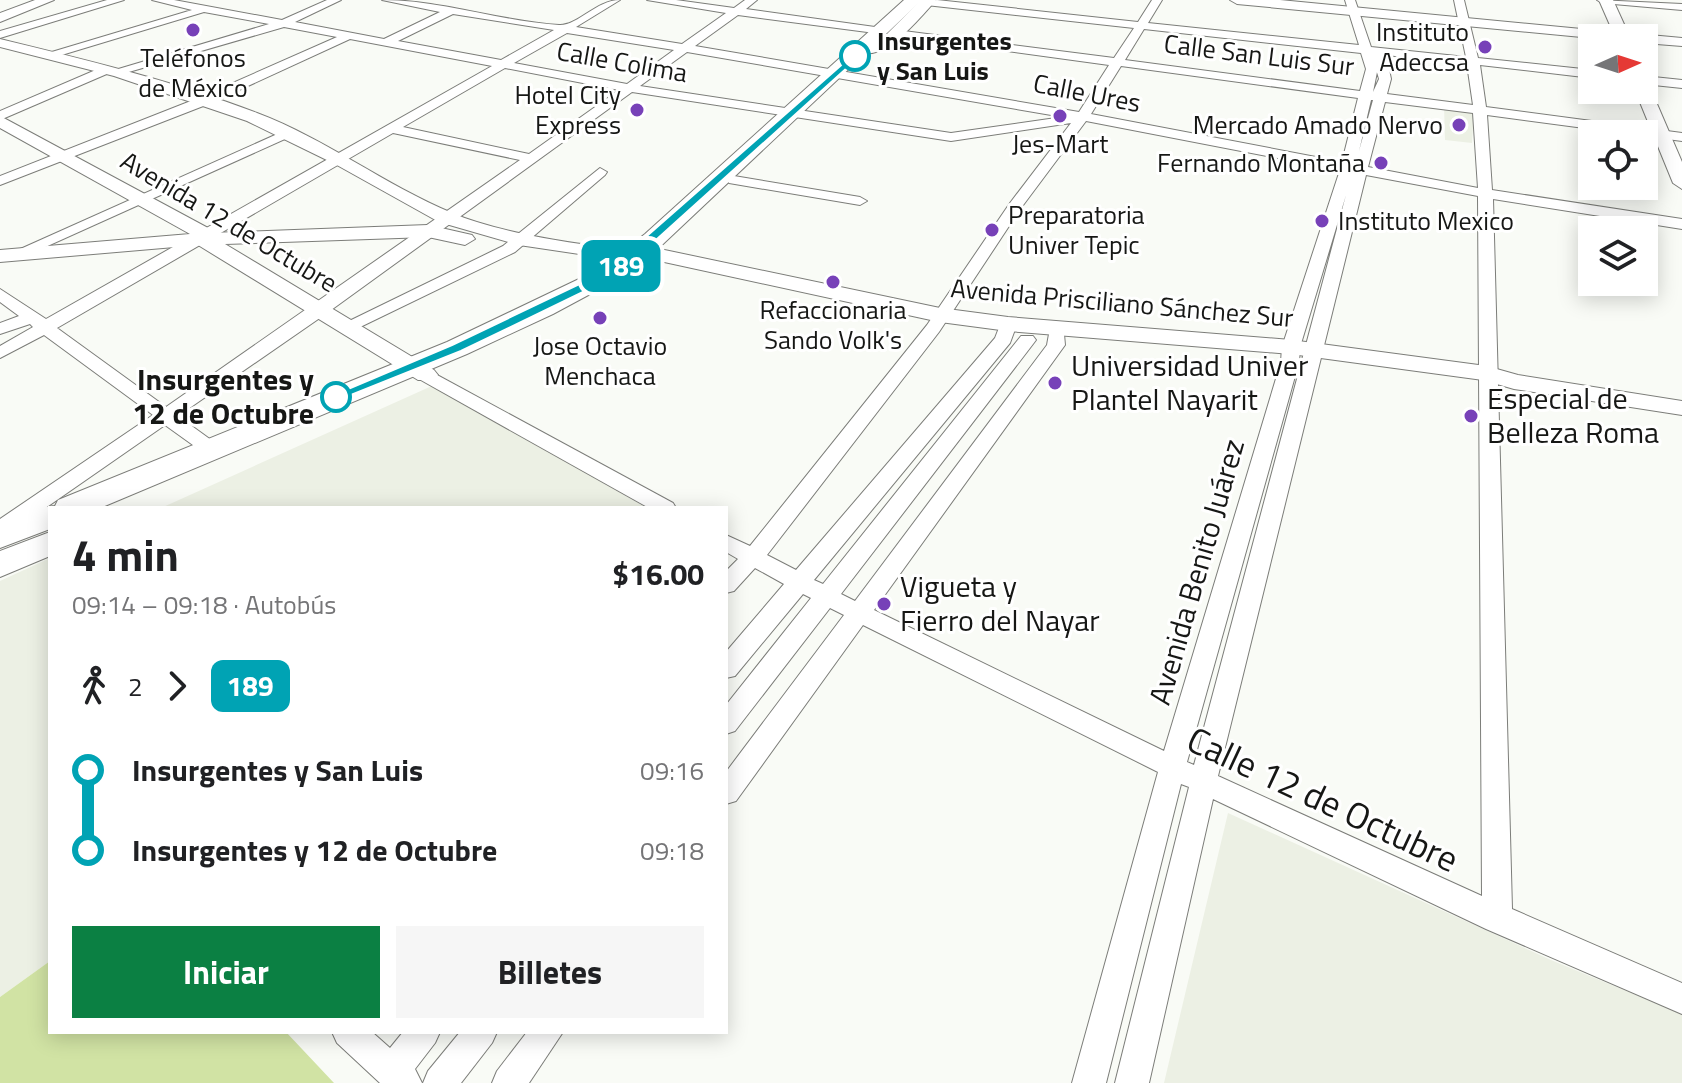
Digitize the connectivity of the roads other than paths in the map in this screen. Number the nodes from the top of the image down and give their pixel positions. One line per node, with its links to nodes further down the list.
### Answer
1 (47, 0): 21 (main road)
2 (119, 0): 28 (street)
3 (157, 0): 18 (street, Calle Colima)
4 (336, 0): 22 (street)
5 (387, 0): 19 (street, Calle Ures)
6 (473, 0): 19 (street)
7 (615, 0): 26 (street)
8 (652, 0): 20 (street, Calle San Luis Sur)
9 (752, 0): 20 (street)
10 (906, 0): 31 (main road)
11 (1157, 0): 25 (street)
12 (1237, 0): 16 (main road)
13 (1459, 0): 23 (street)
14 (1604, 0): 17 (street); 24 (main road)
15 (923, 1): 25 (street); 31 (highway); 31 (main road)
16 (1352, 6): 23 (main road); 36 (street)
17 (1682, 7)
18 (205, 9): 22 (street, Calle Colima); 37 (street)
19 (452, 11): 26 (street, Calle Ures); 34 (street)
20 (736, 11): 31 (street, Calle San Luis Sur); 35 (street)
21 (0, 18)
22 (285, 23): 29 (street, Calle Colima); 41 (street)
23 (1463, 23): 27 (main road); 39 (street)
24 (1615, 24)
25 (1142, 25): 36 (street); 38 (street)
26 (562, 30): 35 (street, Calle Ures); 40 (street)
27 (1578, 34)
28 (0, 35)
29 (348, 36): 34 (street, Calle Colima); 48 (street)
30 (1658, 40): 32 (main road)
31 (878, 41): 38 (street, Calle San Luis Sur); 43 (highway)
32 (1682, 42)
33 (0, 43): 37 (main road, Avenida Prisciliano Sánchez Sur)
34 (385, 43): 40 (street, Calle Colima)
35 (682, 50): 43 (street, Calle Ures); 46 (street)
36 (1377, 53): 39 (street); 47 (street, Avenida Benito Juárez)
37 (51, 54): 41 (main road, Avenida Prisciliano Sánchez Sur)
38 (1116, 61): 47 (street, Calle San Luis Sur); 52 (street)
39 (1472, 62): 42 (street); 50 (street)
40 (502, 65): 46 (street, Calle Colima); 54 (street)
41 (112, 72): 48 (main road, Avenida Prisciliano Sánchez Sur); 53 (street)
42 (1578, 73)
43 (841, 74): 51 (highway); 52 (street, Calle Ures)
44 (1658, 81): 45 (street)
45 (1682, 84)
46 (630, 88): 51 (street, Calle Colima); 59 (street)
47 (1372, 94): 50 (street, Calle San Luis Sur); 61 (street, Avenida Benito Juárez)
48 (206, 100): 55 (main road, Avenida Prisciliano Sánchez Sur); 58 (street)
49 (1649, 104): 56 (main road)
50 (1479, 110): 56 (street, Calle San Luis Sur); 66 (street)
51 (795, 115): 52 (street, Calle Colima); 63 (highway); 75 (highway)
52 (1082, 117): 61 (street, Calle Ures); 79 (street)
53 (0, 119): 58 (main road, Avenida 12 de Octubre)
54 (394, 129): 59 (street); 60 (street)
55 (289, 134): 60 (main road, Avenida Prisciliano Sánchez Sur); 67 (street)
56 (1662, 134): 57 (street, Calle San Luis Sur); 65 (main road)
57 (1682, 137)
58 (61, 157): 64 (street); 67 (main road, Avenida 12 de Octubre)
59 (530, 158): 69 (street)
60 (341, 160): 69 (main road, Avenida Prisciliano Sánchez Sur); 72 (street)
61 (1355, 168): 66 (street, Calle Ures); 85 (street, Avenida Benito Juárez)
62 (600, 172): 73 (street)
63 (734, 180): 68 (street); 75 (highway)
64 (0, 181)
65 (1682, 183)
66 (1483, 193): 70 (street, Calle Ures); 87 (street)
67 (140, 199): 72 (main road, Avenida 12 de Octubre); 74 (street)
68 (860, 201)
69 (446, 218): 71 (street); 73 (main road, Avenida Prisciliano Sánchez Sur)
70 (1682, 224)
71 (428, 231): 72 (main road, Avenida Prisciliano Sánchez Sur); 73 (main road, Avenida Prisciliano Sánchez Sur); 77 (street)
72 (202, 239): 74 (main road, Avenida Prisciliano Sánchez Sur); 77 (main road, Avenida 12 de Octubre); 78 (street)
73 (514, 244): 75 (main road, Avenida Prisciliano Sánchez Sur); 80 (street)
74 (7, 256)
75 (637, 261): 79 (main road, Avenida Prisciliano Sánchez Sur); 86 (highway)
76 (0, 294): 78 (street)
77 (321, 309): 80 (main road, Avenida 12 de Octubre); 89 (street)
78 (41, 322): 81 (street); 84 (street); 89 (street)
79 (936, 322): 82 (main road, Avenida Prisciliano Sánchez Sur); 99 (street)
80 (348, 326): 86 (main road, Avenida 12 de Octubre)
81 (0, 329)
82 (1013, 335): 83 (main road, Avenida Prisciliano Sánchez Sur); 102 (street); 103 (street)
83 (1056, 335): 85 (main road, Avenida Prisciliano Sánchez Sur); 104 (street)
84 (0, 353)
85 (1301, 355): 87 (main road, Avenida Prisciliano Sánchez Sur); 107 (street, Avenida Benito Juárez); 108 (street, Avenida Benito Juárez)
86 (419, 370): 90 (highway); 92 (highway); 93 (street)
87 (1497, 381): 88 (main road, Avenida Prisciliano Sánchez Sur); 110 (street)
88 (1682, 408)
89 (167, 416): 90 (street); 95 (street)
90 (211, 449): 91 (highway)
91 (75, 506)
92 (133, 506)
93 (661, 506)
94 (48, 517): 96 (highway)
95 (0, 529)
96 (0, 537)
97 (728, 543): 99 (street, Calle 12 de Octubre)
98 (48, 544): 100 (highway)
99 (753, 557): 101 (street); 102 (street, Calle 12 de Octubre)
100 (0, 565)
101 (728, 583)
102 (797, 583): 103 (street, Calle 12 de Octubre); 105 (street)
103 (827, 598): 104 (street, Calle 12 de Octubre); 106 (street)
104 (860, 614): 107 (street, Calle 12 de Octubre); 109 (street)
105 (728, 667)
106 (728, 722)
107 (1172, 768): 108 (street, Calle 12 de Octubre); 119 (street, Avenida Benito Juárez)
108 (1203, 784): 110 (street, Calle 12 de Octubre); 120 (street, Avenida Benito Juárez)
109 (728, 790)
110 (1497, 919): 111 (street, Calle 12 de Octubre)
111 (1682, 999)
112 (350, 1034): 116 (street)
113 (423, 1034): 116 (street)
114 (479, 1034): 117 (street)
115 (546, 1034): 118 (street)
116 (399, 1077)
117 (440, 1083)
118 (509, 1083)
119 (1089, 1083)
120 (1132, 1083)

